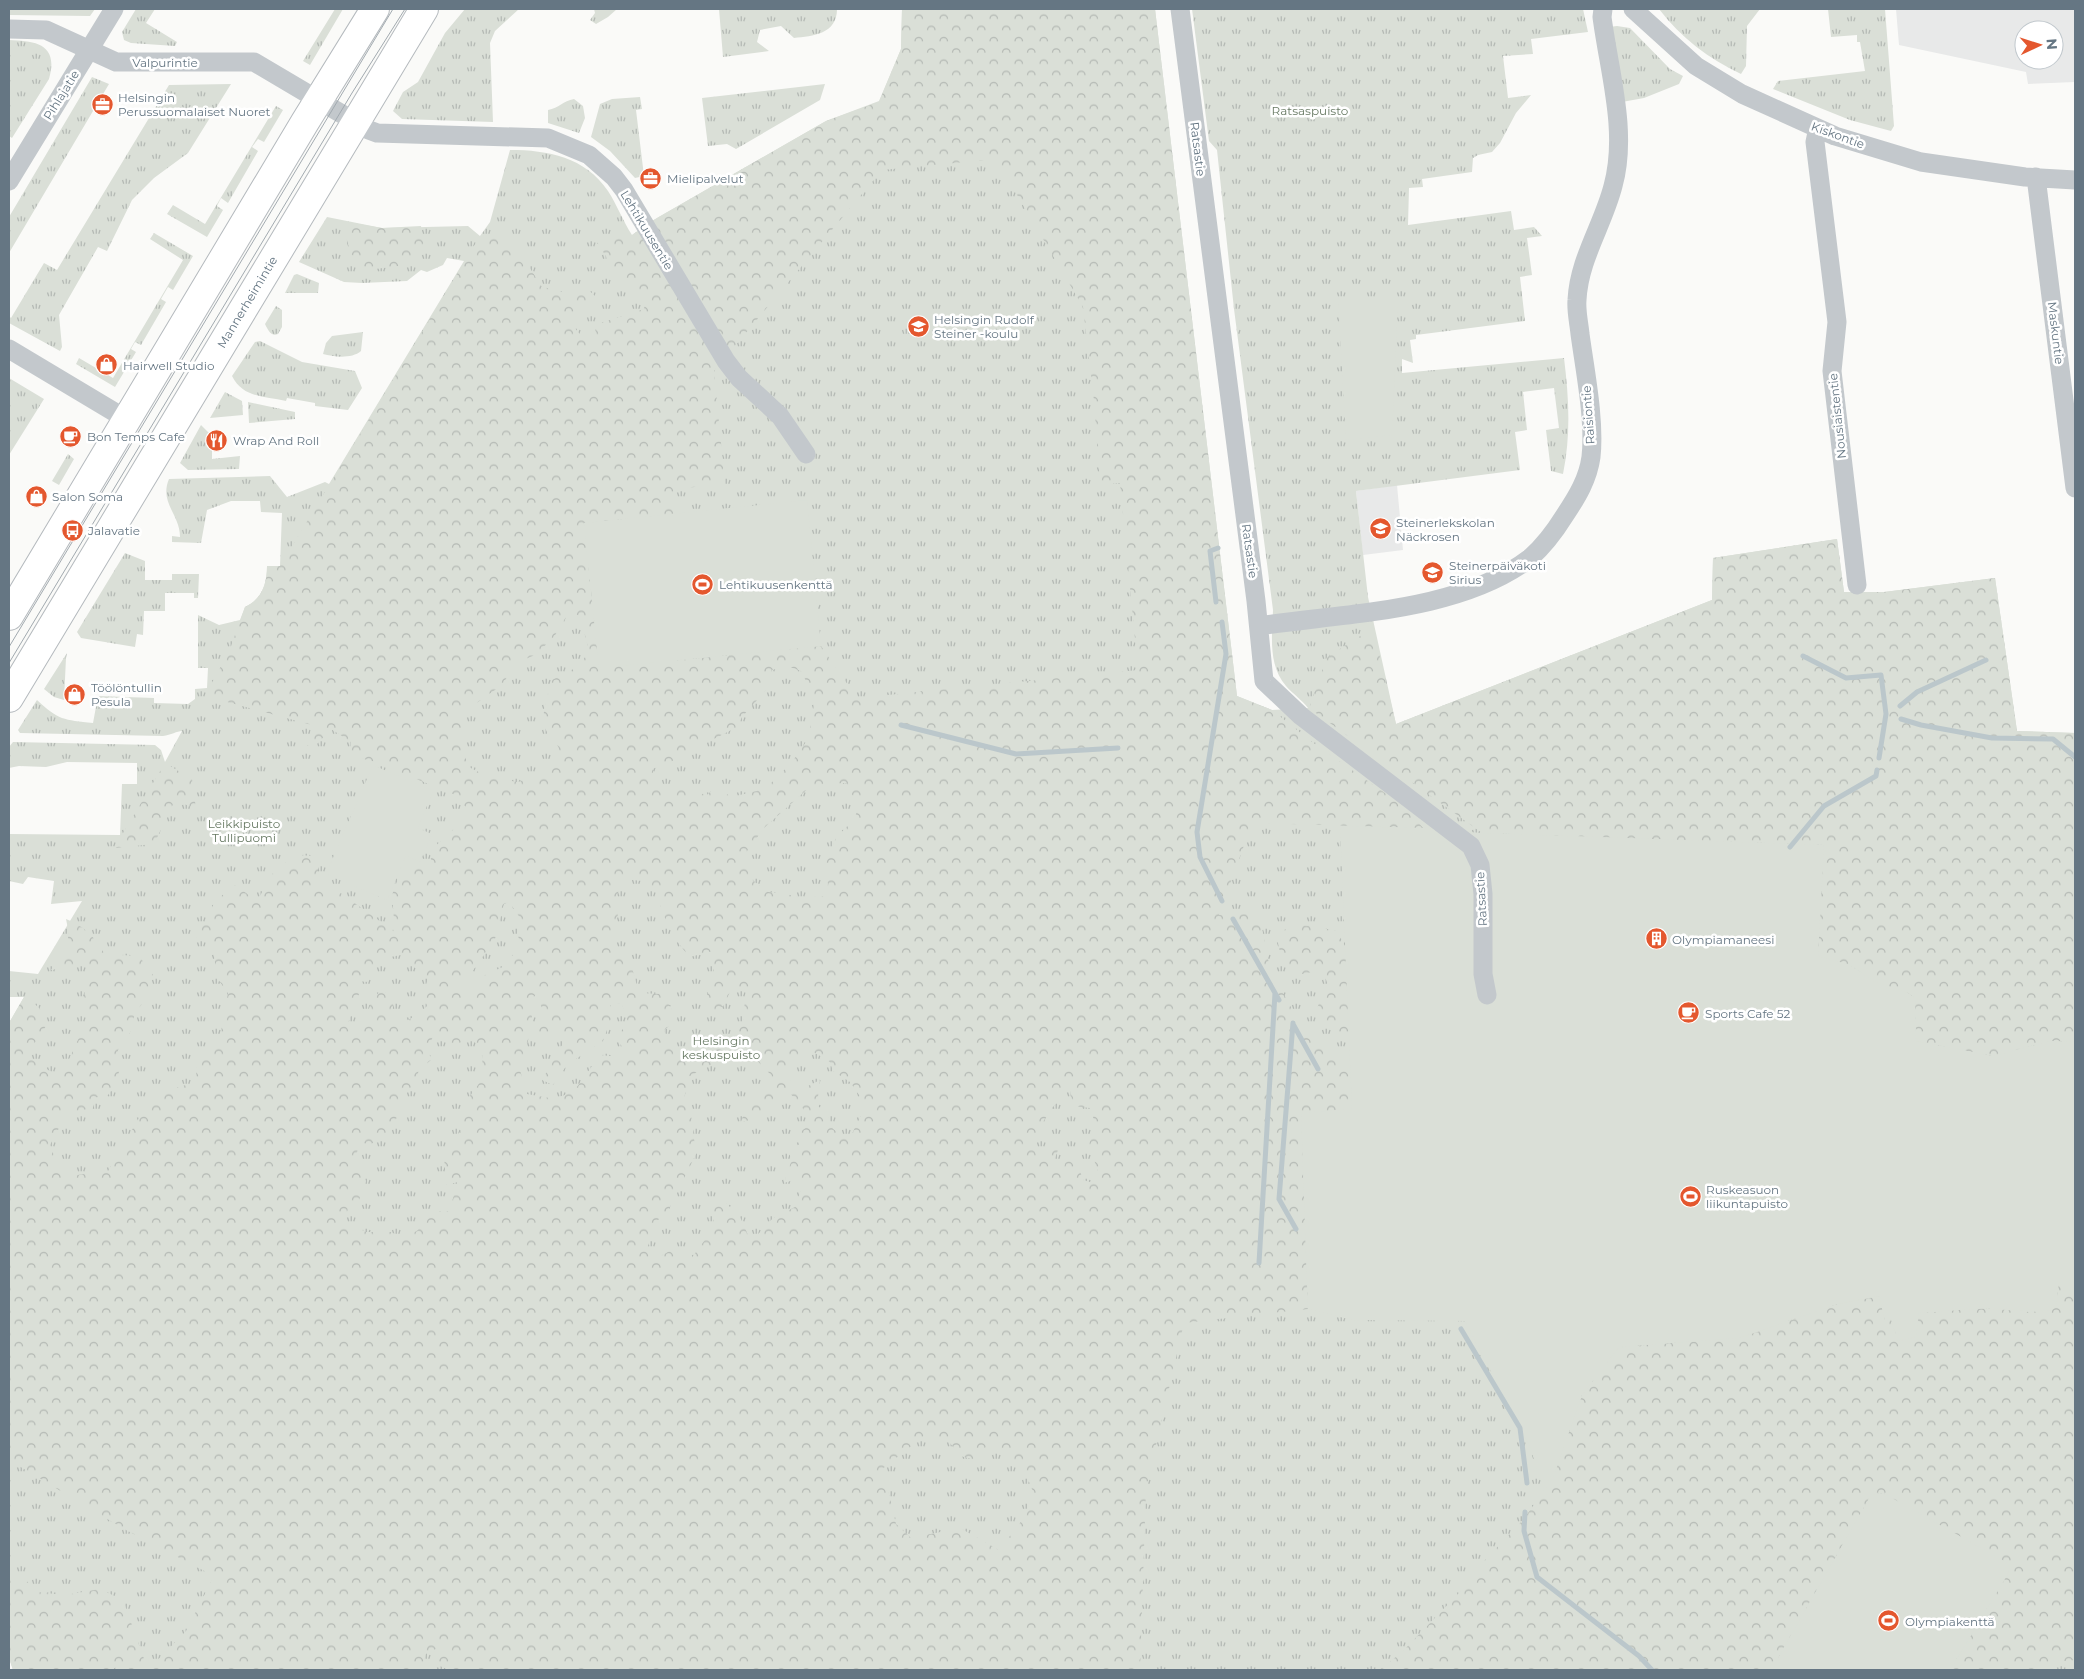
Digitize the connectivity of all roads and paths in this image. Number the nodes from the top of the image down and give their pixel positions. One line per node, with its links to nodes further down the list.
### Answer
1 (114, 9): 8 (street, Pihlajatie)
2 (375, 9): 9 (main road)
3 (424, 9): 10 (main road, Mannerheimintie)
4 (1180, 9): 21 (street, Ratsastie)
5 (1603, 9): 21 (street, Raisiontie)
6 (1632, 9): 11 (street, Kiskontie)
7 (9, 29): 8 (street, Valpurintie)
8 (89, 50): 9 (street, Valpurintie); 14 (street, Pihlajatie)
9 (317, 101): 10 (street, Lehtikuusentie); 16 (main road)
10 (355, 122): 17 (street, Lehtikuusentie); 22 (main road, Mannerheimintie)
11 (1818, 128): 12 (street, Kiskontie); 19 (street, Nousiaistentie)
12 (2036, 177): 13 (street, Kiskontie); 18 (street, Maskuntie)
13 (2075, 180)
14 (9, 181)
15 (9, 349): 16 (street)
16 (126, 419): 20 (main road)
17 (806, 454)
18 (2075, 488)
19 (1857, 585)
20 (9, 616)
21 (1259, 626): 23 (street, Ratsastie)
22 (9, 698)
23 (1487, 995)

